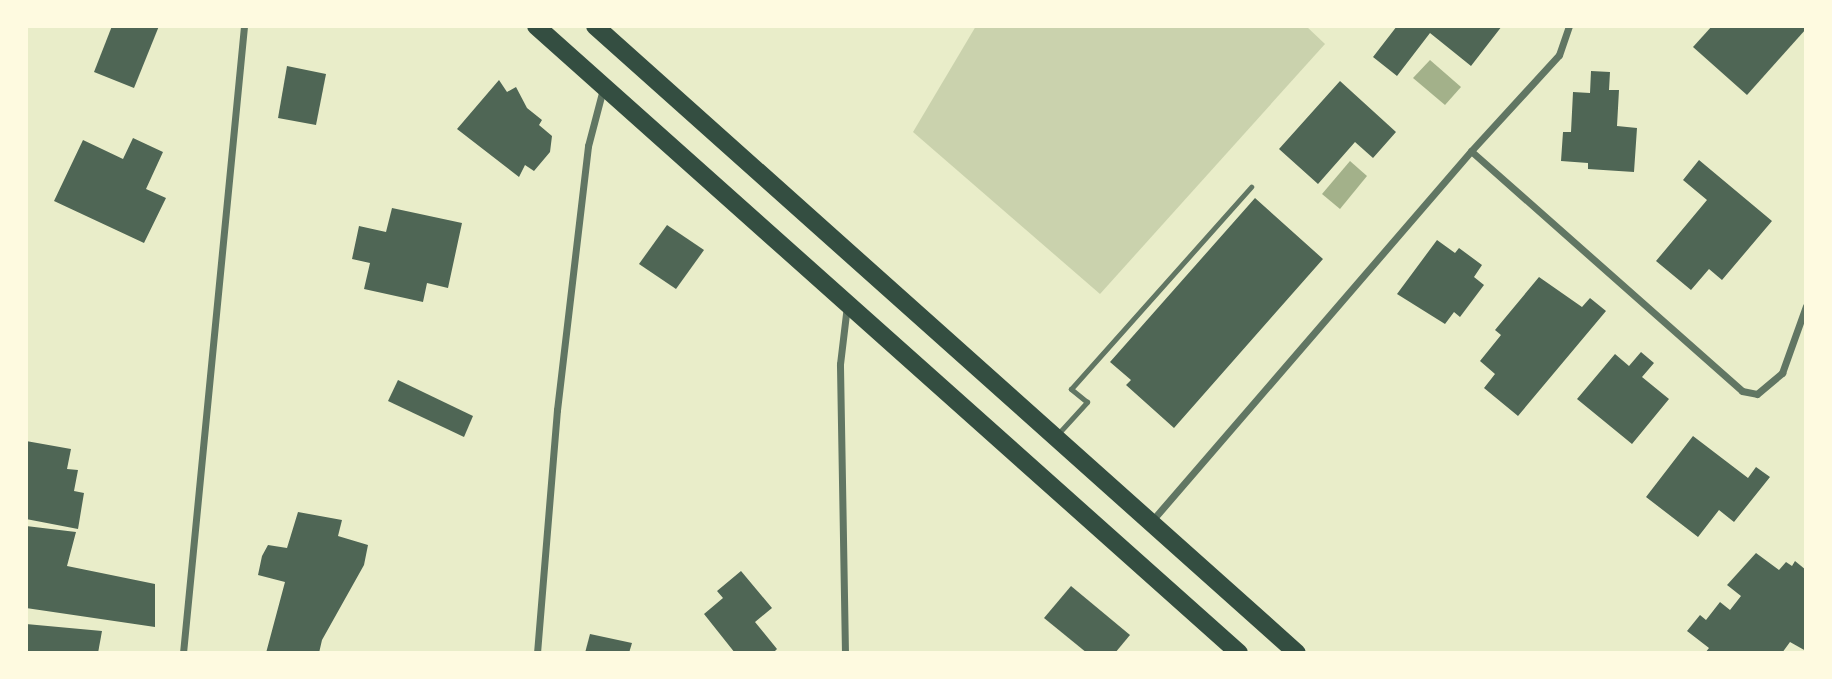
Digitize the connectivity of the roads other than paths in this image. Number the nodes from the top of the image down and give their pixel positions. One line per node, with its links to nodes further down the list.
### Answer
1 (244, 26): 12 (street)
2 (536, 26): 5 (main road)
3 (595, 26): 10 (main road)
4 (1567, 27): 6 (street)
5 (604, 88): 8 (main road); 13 (street)
6 (1471, 151): 9 (street); 11 (street)
7 (1251, 187): 10 (lane)
8 (848, 305): 14 (street); 15 (main road)
9 (1806, 306)
10 (1054, 439): 11 (main road)
11 (1150, 524): 16 (main road)
12 (183, 653)
13 (537, 653)
14 (845, 653)
15 (1239, 653)
16 (1297, 653)

